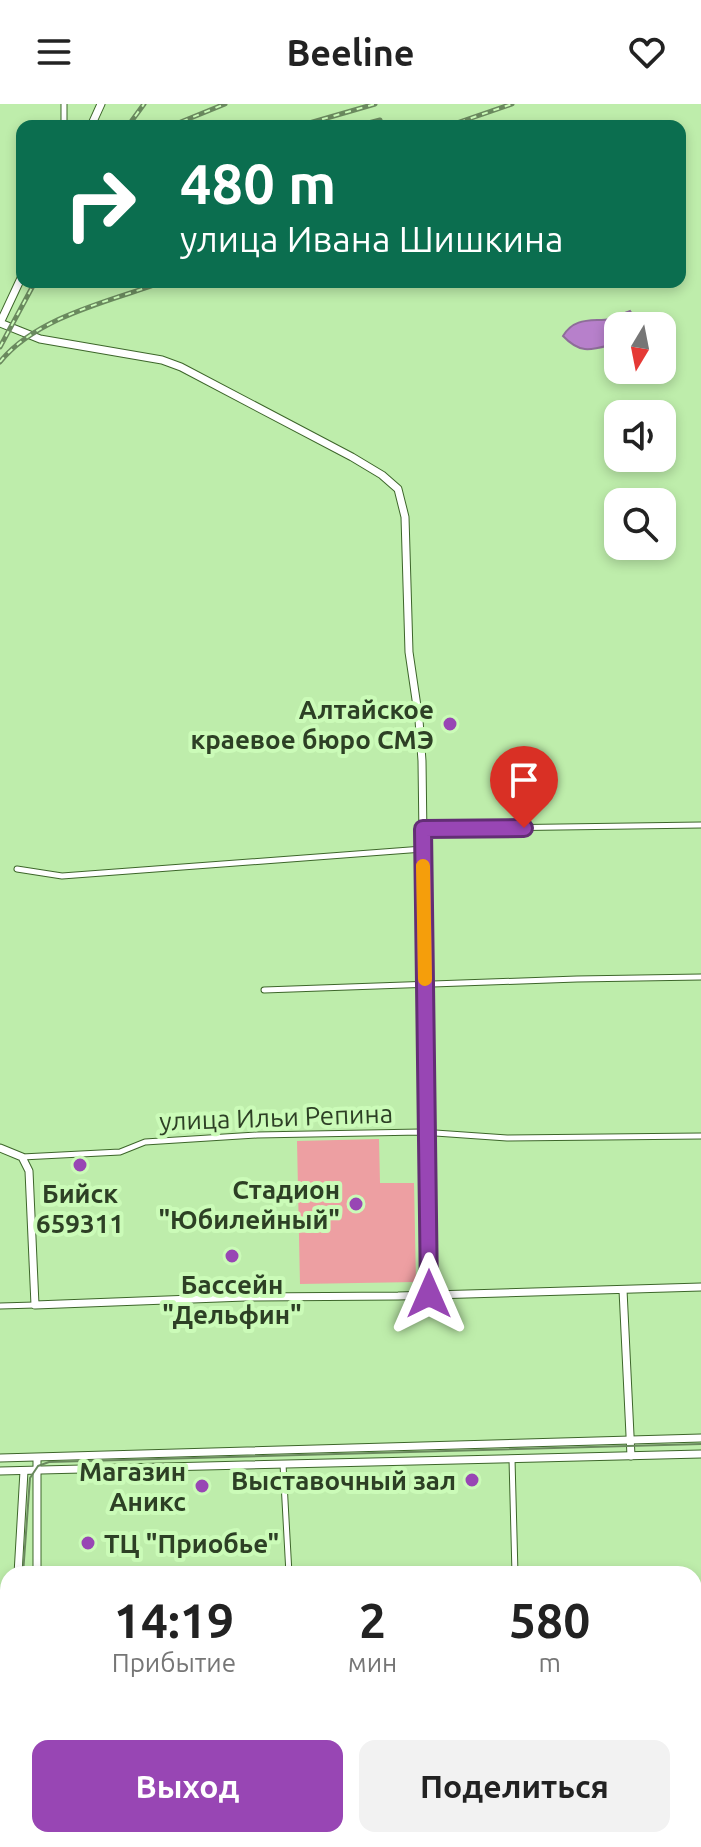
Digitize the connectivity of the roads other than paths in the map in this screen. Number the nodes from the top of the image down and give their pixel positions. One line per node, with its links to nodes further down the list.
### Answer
1 (16, 288): 2 (street)
2 (0, 323): 4 (street)
3 (701, 825): 4 (street)
4 (423, 829): 5 (street)
5 (423, 849): 6 (street); 8 (street)
6 (17, 869)
7 (701, 977): 8 (street)
8 (425, 985): 9 (street); 10 (street)
9 (264, 990)
10 (429, 1133): 11 (street, улица Ильи Репина); 13 (street, улица Ильи Репина); 16 (street)
11 (701, 1136)
12 (0, 1148): 13 (street, улица Ильи Репина)
13 (22, 1157): 17 (street)
14 (701, 1287): 15 (street)
15 (623, 1290): 16 (street); 20 (street)
16 (429, 1294): 17 (street)
17 (35, 1305): 18 (street)
18 (0, 1306)
19 (701, 1438): 20 (street)
20 (630, 1440): 21 (street); 23 (street)
21 (510, 1444): 25 (street); 26 (street)
22 (701, 1454): 23 (street)
23 (631, 1456): 26 (street)
24 (0, 1458): 25 (street)
25 (37, 1458): 28 (street)
26 (512, 1459): 27 (street); 34 (street)
27 (283, 1464): 28 (street); 33 (street)
28 (37, 1470): 30 (street); 32 (street)
29 (0, 1471): 30 (street)
30 (24, 1471): 31 (street)
31 (18, 1566)
32 (37, 1566)
33 (289, 1566)
34 (515, 1566)

